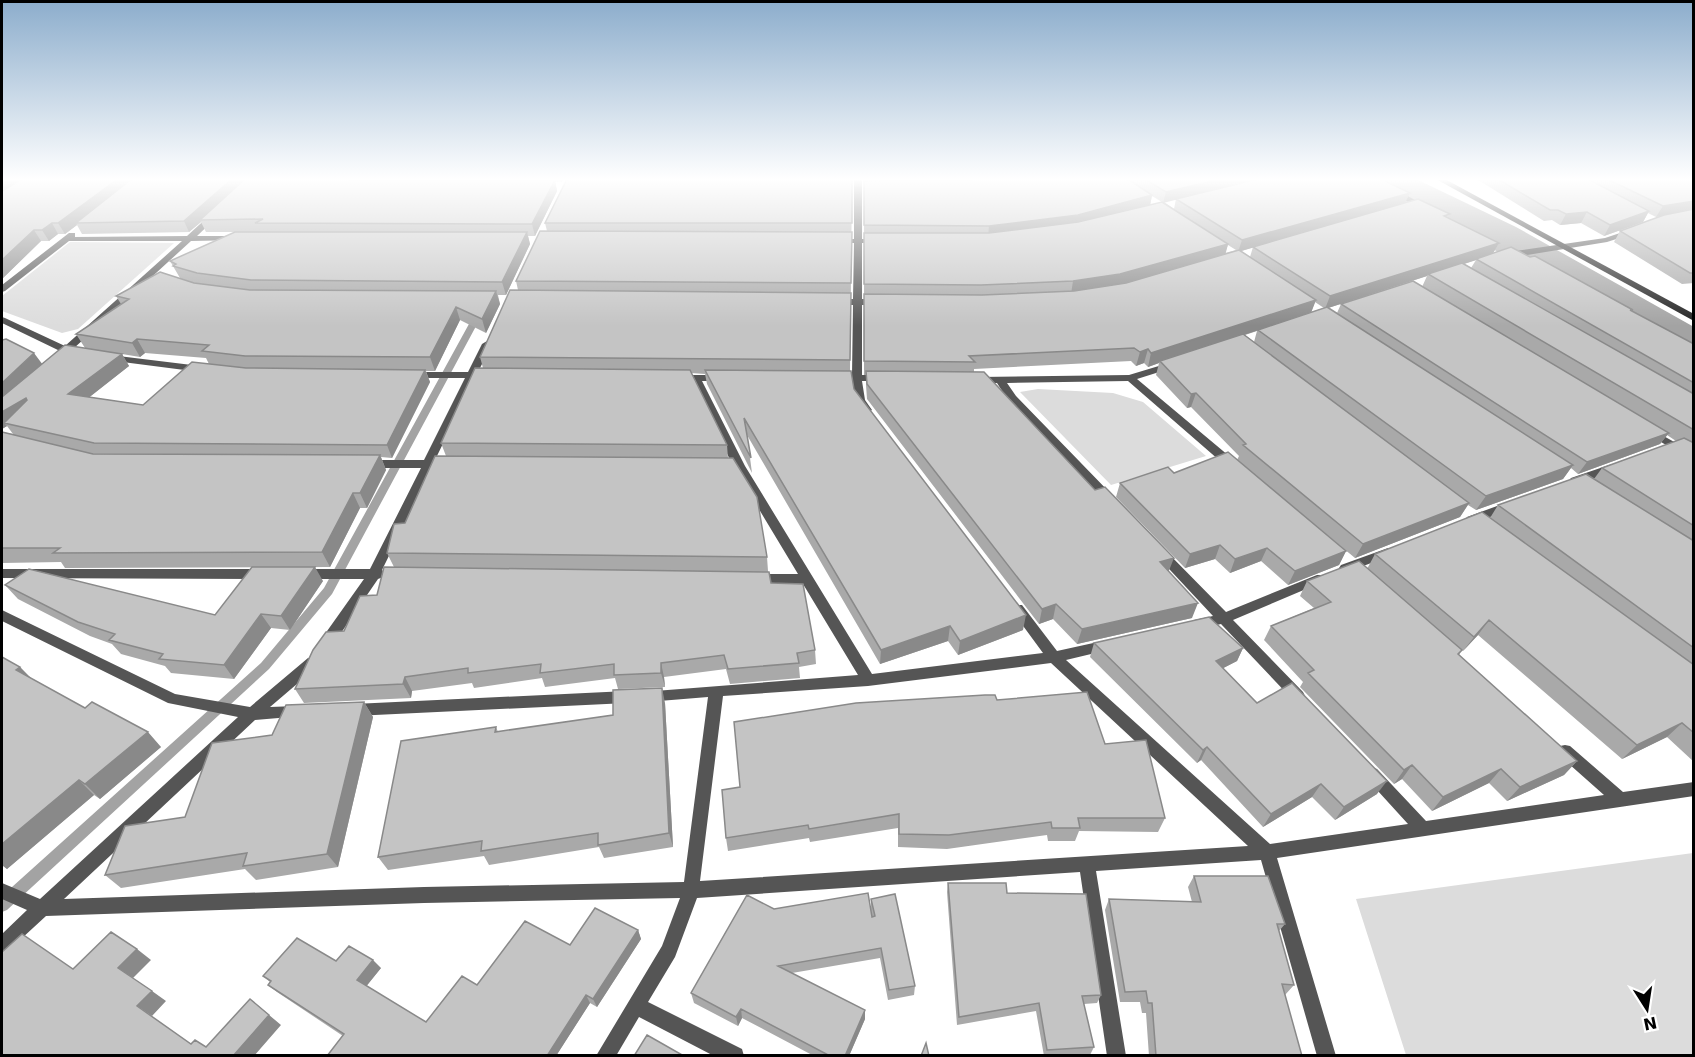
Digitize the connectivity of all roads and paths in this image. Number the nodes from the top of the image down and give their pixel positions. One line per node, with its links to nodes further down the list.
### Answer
1 (201, 227): 6 (street)
2 (858, 227): 10 (street)
3 (1528, 227): 12 (street)
4 (1641, 227): 12 (street)
5 (75, 232): 7 (street)
6 (190, 237): 7 (street); 8 (street); 14 (street)
7 (67, 238): 16 (street)
8 (249, 238)
9 (822, 241): 10 (street)
10 (858, 241): 11 (street); 18 (street)
11 (893, 241)
12 (1564, 247): 13 (street); 20 (street)
13 (1498, 253)
14 (150, 274): 15 (street); 23 (street)
15 (160, 277)
16 (2, 289)
17 (823, 302): 18 (street)
18 (858, 302): 19 (street); 34 (street)
19 (891, 302)
20 (1694, 318)
21 (2, 320): 23 (street)
22 (493, 332): 28 (street)
23 (66, 350): 25 (street); 26 (street)
24 (1186, 361): 36 (street)
25 (50, 365)
26 (207, 370)
27 (402, 375): 28 (street)
28 (472, 375): 29 (street); 43 (street)
29 (495, 375)
30 (673, 378): 31 (street)
31 (696, 378): 32 (street); 57 (street)
32 (731, 378)
33 (823, 378): 34 (street)
34 (857, 378): 35 (street); 39 (street)
35 (891, 378)
36 (1130, 378): 38 (street); 46 (street)
37 (968, 380): 38 (street)
38 (1001, 381): 49 (street)
39 (874, 419)
40 (1642, 427): 41 (street)
41 (1694, 458)
42 (358, 464): 43 (street)
43 (428, 464): 44 (street); 54 (street)
44 (452, 464)
45 (1619, 465): 47 (street)
46 (1246, 476)
47 (1574, 482)
48 (1525, 500): 50 (street)
49 (1118, 508)
50 (1471, 520)
51 (1151, 542): 60 (street)
52 (1396, 549): 60 (street)
53 (2, 574): 54 (street)
54 (374, 574): 55 (street); 69 (street)
55 (397, 574)
56 (736, 579): 57 (street)
57 (806, 579): 64 (street)
58 (1011, 600): 63 (street)
59 (2, 615): 69 (street)
60 (1224, 618): 61 (street); 66 (street)
61 (1190, 626)
62 (1122, 641): 63 (street)
63 (1054, 657): 64 (street); 75 (street)
64 (868, 680): 65 (street)
65 (716, 693): 67 (street); 77 (street)
66 (1304, 702)
67 (335, 711)
68 (311, 712): 69 (street)
69 (252, 714): 79 (street)
70 (1558, 745): 73 (street)
71 (1360, 761): 74 (street)
72 (1694, 789): 73 (street)
73 (1621, 800): 74 (street)
74 (1424, 829): 75 (street)
75 (1267, 852): 76 (street); 85 (street)
76 (1087, 864): 77 (street); 84 (street)
77 (691, 890): 79 (street); 81 (street)
78 (2, 891): 79 (street)
79 (42, 908): 80 (street)
80 (2, 945)
81 (636, 1006): 82 (street); 83 (street)
82 (605, 1056)
83 (735, 1056)
84 (1117, 1056)
85 (1327, 1056)

